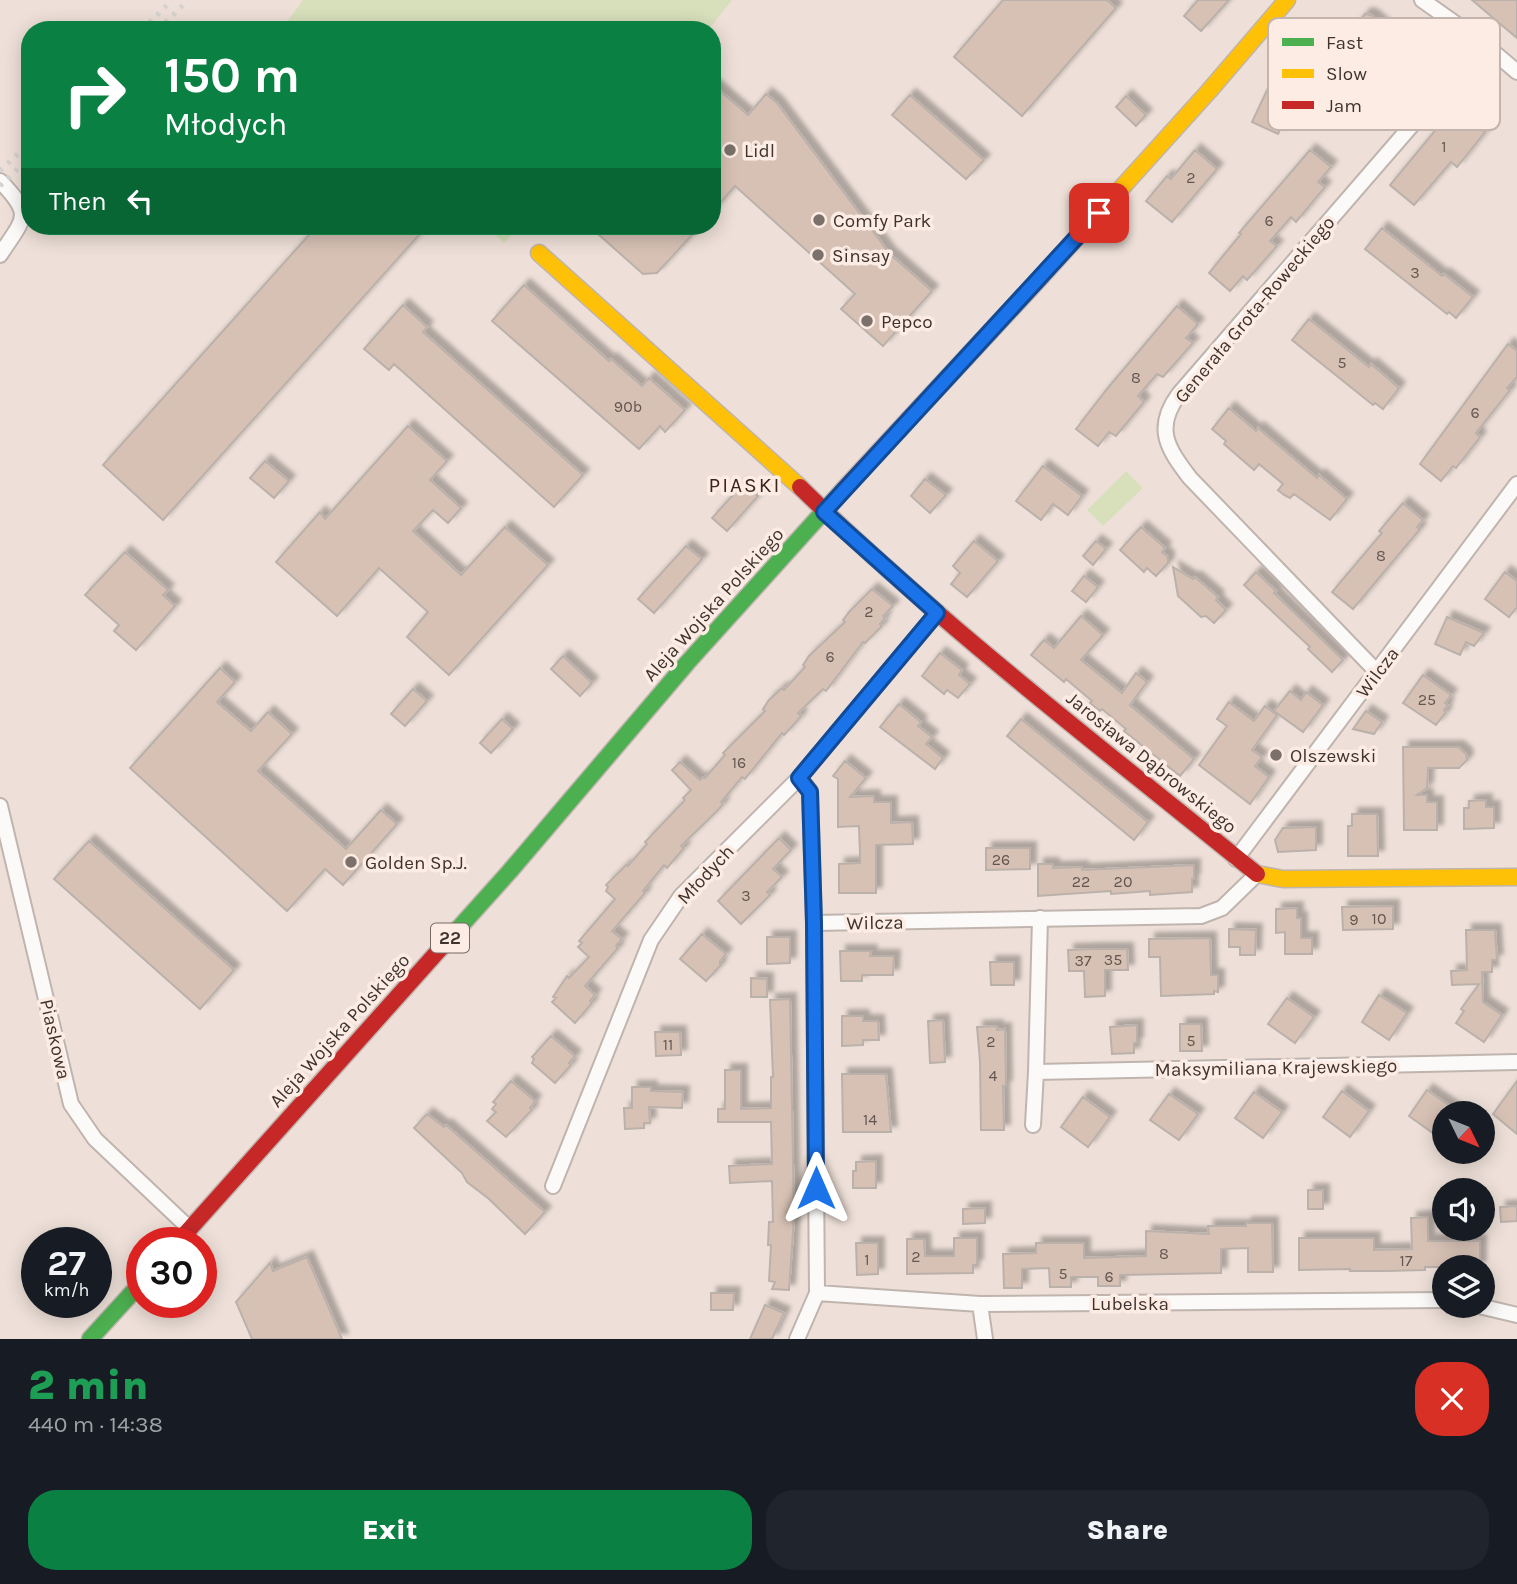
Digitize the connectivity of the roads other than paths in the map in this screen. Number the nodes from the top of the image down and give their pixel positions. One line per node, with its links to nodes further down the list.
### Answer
1 (1287, 0): 3 (main road, Aleja Wojska Polskiego / 22)
2 (1422, 0): 4 (street)
3 (1272, 18)
4 (1448, 18)
5 (1268, 22): 15 (main road, Aleja Wojska Polskiego / 22)
6 (1500, 58): 7 (street)
7 (1517, 72)
8 (1408, 130): 17 (street, Generała Grota-Roweckiego)
9 (0, 181): 10 (street)
10 (21, 210)
11 (21, 217): 13 (street)
12 (539, 253): 15 (main road, Jarosława Dąbrowskiego)
13 (0, 255)
14 (1517, 484): 17 (street, Wilcza)
15 (824, 512): 16 (main road, Jarosława Dąbrowskiego); 30 (main road, Aleja Wojska Polskiego / 22)
16 (937, 613): 18 (street, Młodych); 20 (main road, Jarosława Dąbrowskiego)
17 (1377, 672): 20 (street, Wilcza)
18 (799, 778): 24 (street); 28 (street, Młodych)
19 (0, 806): 29 (street, Piaskowa)
20 (1236, 859): 21 (main road, Jarosława Dąbrowskiego)
21 (1256, 874): 22 (main road, Jarosława Dąbrowskiego); 23 (street, Wilcza)
22 (1517, 877)
23 (1040, 918): 24 (street, Wilcza); 26 (street)
24 (814, 923): 31 (street)
25 (1517, 1062): 26 (street, Maksymiliana Krajewskiego)
26 (1036, 1072): 27 (street)
27 (1033, 1125)
28 (552, 1186)
29 (187, 1227)
30 (193, 1227)
31 (817, 1293): 34 (street, Lubelska); 38 (street)
32 (126, 1300): 37 (main road)
33 (1432, 1300): 34 (street, Lubelska)
34 (980, 1304): 39 (street)
35 (1495, 1310): 36 (street)
36 (1517, 1315)
37 (90, 1339)
38 (797, 1339)
39 (985, 1339)

